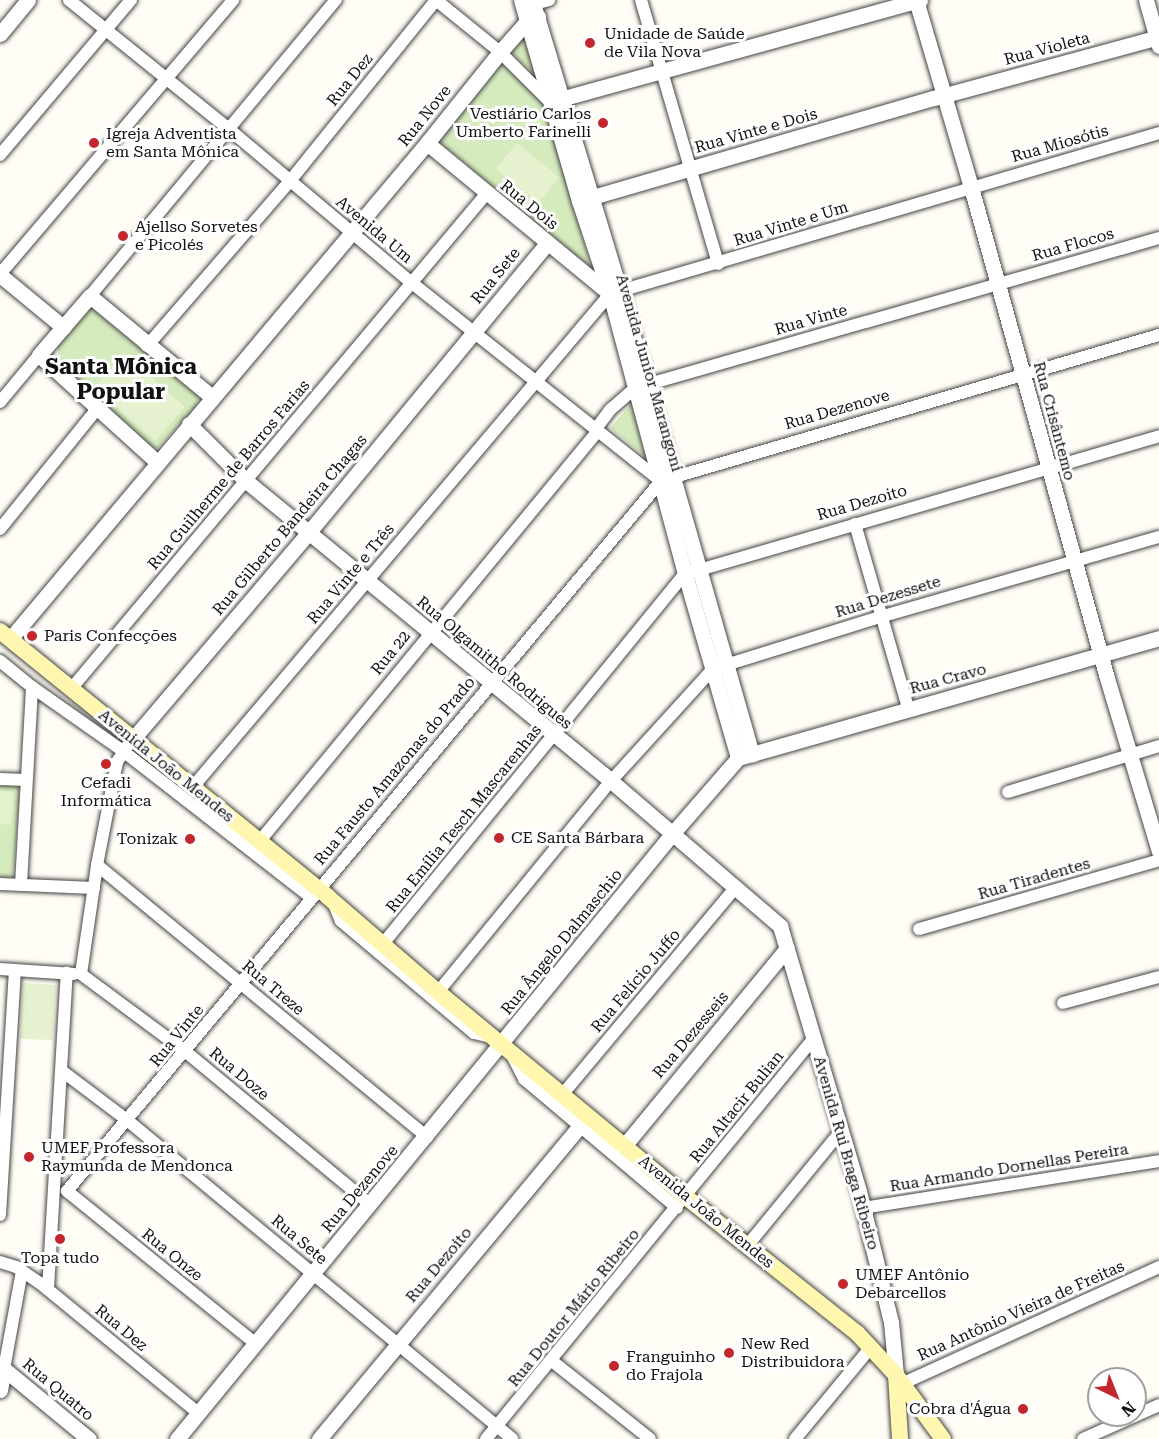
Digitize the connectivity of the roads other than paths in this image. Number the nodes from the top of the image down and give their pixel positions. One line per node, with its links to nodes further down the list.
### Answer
1 (28, 0): 13 (street)
2 (69, 0): 12 (street, Avenida Um)
3 (131, 0): 12 (street)
4 (233, 0): 17 (street)
5 (336, 0): 20 (street)
6 (436, 0): 15 (street); 25 (street, Rua Dez)
7 (549, 0): 11 (street)
8 (641, 0): 16 (street)
9 (917, 0): 16 (street); 18 (street, Rua Crisântemo)
10 (1146, 0): 14 (street)
11 (529, 8): 15 (street, Rua Nove); 19 (street, Avenida Junior Marangoni)
12 (106, 31): 17 (street, Avenida Um); 23 (street)
13 (0, 34)
14 (1158, 41): 18 (street, Rua Violeta)
15 (500, 52): 19 (street); 22 (street, Rua Nove)
16 (662, 73): 19 (street); 24 (street)
17 (166, 79): 20 (street, Avenida Um); 33 (street)
18 (944, 95): 24 (street, Rua Vinte e Dois); 26 (street, Rua Crisântemo)
19 (556, 100): 28 (street, Avenida Junior Marangoni)
20 (230, 130): 25 (street, Avenida Um); 37 (street)
21 (1159, 133): 26 (street, Rua Miosótis)
22 (428, 143): 27 (street, Rua Dois); 29 (street, Rua Nove)
23 (0, 155)
24 (690, 169): 28 (street, Rua Vinte e Dois); 32 (street)
25 (290, 181): 29 (street, Avenida Um); 41 (street, Rua Dez)
26 (971, 187): 32 (street, Rua Vinte e Um); 35 (street, Rua Crisântemo)
27 (486, 194): 31 (street, Rua Dois); 34 (street, Rua Guilherme de Barros Farias)
28 (585, 199): 36 (street, Avenida Junior Marangoni)
29 (352, 233): 34 (street, Avenida Um); 46 (street, Rua Nove)
30 (1159, 238): 35 (street, Rua Flocos)
31 (547, 243): 36 (street, Rua Dois); 39 (street, Rua Sete)
32 (718, 264): 36 (street, Rua Vinte e Um)
33 (0, 274): 38 (street)
34 (412, 283): 39 (street, Avenida Um); 55 (street, Rua Guilherme de Barros Farias)
35 (997, 283): 43 (street, Rua Crisântemo); 45 (street, Rua Vinte)
36 (615, 292): 44 (street, Rua Vinte e Três); 45 (street, Avenida Junior Marangoni)
37 (90, 296): 38 (street); 41 (street)
38 (63, 327): 42 (street)
39 (473, 332): 44 (street, Avenida Um); 58 (street, Rua Gilberto Bandeira Chagas)
40 (1159, 335): 43 (street, Rua Dezenove)
41 (147, 346): 46 (street)
42 (39, 356): 47 (street); 48 (street)
43 (1023, 375): 53 (street, Rua Crisântemo); 54 (street, Rua Dezenove)
44 (536, 382): 50 (street, Avenida Um); 62 (street, Rua Vinte e Três)
45 (640, 387): 50 (street, Rua 22); 54 (street, Avenida Junior Marangoni)
46 (212, 397): 49 (street, Rua Nove)
47 (0, 402)
48 (97, 409): 52 (street); 57 (street)
49 (189, 424): 52 (street, Rua Nove); 55 (street, Rua Olgamitho Rodrigues)
50 (596, 431): 54 (street, Avenida Um); 64 (street, Rua 22)
51 (1159, 436): 53 (street, Rua Dezoito)
52 (157, 462): 65 (street, Rua Nove)
53 (1048, 466): 56 (street, Rua Dezoito); 60 (street, Rua Crisântemo)
54 (667, 479): 61 (street, Avenida Junior Marangoni); 70 (street, Rua Fausto Amazonas do Prado)
55 (245, 480): 58 (street, Rua Olgamitho Rodrigues); 72 (street, Rua Guilherme de Barros Farias)
56 (855, 524): 61 (street, Rua Dezoito); 63 (street)
57 (0, 529)
58 (309, 532): 62 (street, Rua Olgamitho Rodrigues); 75 (street, Rua Gilberto Bandeira Chagas)
59 (1159, 537): 60 (street, Rua Dezessete)
60 (1073, 560): 63 (street, Rua Dezessete); 67 (street, Rua Crisântemo)
61 (692, 572): 69 (street, Avenida Junior Marangoni); 74 (street, Rua Emília Tesch Mascarenhas)
62 (368, 582): 64 (street, Rua Olgamitho Rodrigues); 82 (street, Rua Vinte e Três)
63 (883, 616): 69 (street, Rua Dezessete); 73 (street)
64 (430, 632): 70 (street, Rua Olgamitho Rodrigues); 85 (street, Rua 22)
65 (5, 635): 72 (main road, Avenida João Mendes)
66 (1159, 638): 67 (street, Rua Cravo)
67 (1101, 654): 73 (street, Rua Cravo); 77 (street, Rua Crisântemo)
68 (0, 661): 71 (street)
69 (720, 666): 78 (street, Avenida Junior Marangoni); 81 (street)
70 (490, 684): 74 (street, Rua Olgamitho Rodrigues); 93 (street, Rua Fausto Amazonas do Prado)
71 (32, 687): 75 (street); 80 (street)
72 (70, 689): 75 (main road, Avenida João Mendes)
73 (908, 708): 78 (street, Rua Cravo)
74 (553, 735): 81 (street, Rua Olgamitho Rodrigues); 97 (street, Rua Emília Tesch Mascarenhas)
75 (128, 745): 82 (main road, Avenida João Mendes); 88 (street); 93 (street, Avenida João Mendes)
76 (1159, 746): 77 (street)
77 (1130, 753): 83 (street); 86 (street, Rua Crisântemo)
78 (746, 757): 84 (street, Rua Ângelo Dalmaschio)
79 (0, 778): 80 (street)
80 (26, 780): 90 (street)
81 (611, 781): 84 (street, Rua Olgamitho Rodrigues); 105 (street)
82 (192, 788): 85 (main road, Avenida João Mendes)
83 (1008, 792)
84 (672, 834): 92 (street, Rua Olgamitho Rodrigues); 108 (street, Rua Ângelo Dalmaschio)
85 (259, 842): 93 (main road, Avenida João Mendes)
86 (1159, 851)
87 (1159, 860): 96 (street, Rua Tiradentes)
88 (97, 865): 91 (street); 104 (street, Rua Treze)
89 (0, 884): 90 (street)
90 (21, 885): 91 (street)
91 (94, 888): 102 (street)
92 (735, 888): 95 (street, Rua Olgamitho Rodrigues); 112 (street, Rua Felício Juffo)
93 (315, 894): 94 (main road, Avenida João Mendes); 104 (street, Rua Vinte)
94 (332, 901): 97 (main road, Avenida João Mendes); 108 (street, Avenida João Mendes)
95 (780, 926): 98 (street, Avenida Rui Braga Ribeiro)
96 (919, 929)
97 (382, 945): 105 (main road, Avenida João Mendes)
98 (787, 948): 107 (street, Avenida Rui Braga Ribeiro); 117 (street, Rua Dezesseis)
99 (0, 969): 100 (street)
100 (15, 970): 101 (street); 110 (street)
101 (67, 973): 102 (street); 111 (street)
102 (81, 974): 109 (street, Rua Doze)
103 (1159, 976): 106 (street)
104 (241, 982): 109 (street, Rua Vinte); 116 (street, Rua Treze)
105 (438, 992): 108 (main road, Avenida João Mendes)
106 (1063, 1003)
107 (814, 1038): 115 (street, Avenida Rui Braga Ribeiro); 121 (street, Rua Altacir Bulian)
108 (502, 1045): 112 (main road, Avenida João Mendes); 114 (street, Avenida João Mendes); 116 (street, Rua Dezenove)
109 (186, 1052): 113 (street, Rua Vinte); 122 (street, Rua Doze)
110 (5, 1057): 124 (street)
111 (62, 1071): 113 (street, Rua Sete); 119 (street)
112 (562, 1095): 114 (main road, Avenida João Mendes)
113 (127, 1120): 120 (street, Rua Vinte); 129 (street, Rua Sete)
114 (584, 1121): 117 (main road, Avenida João Mendes); 121 (street, Avenida João Mendes); 132 (street, Rua Dezoito)
115 (842, 1130): 123 (street, Avenida Rui Braga Ribeiro); 125 (street)
116 (427, 1137): 122 (street, Rua Dezenove)
117 (624, 1146): 121 (main road, Avenida João Mendes)
118 (1159, 1161): 123 (street, Rua Armando Dornellas Pereira)
119 (54, 1191): 120 (street); 130 (street)
120 (67, 1191): 131 (street, Rua Onze)
121 (681, 1202): 125 (main road, Avenida João Mendes); 134 (street, Rua Doutor Mário Ribeiro)
122 (371, 1204): 129 (street, Rua Dezenove)
123 (863, 1208): 136 (street, Avenida Rui Braga Ribeiro)
124 (0, 1215)
125 (747, 1246): 133 (main road, Avenida João Mendes)
126 (0, 1262): 128 (street, Rua Dez)
127 (1159, 1267): 136 (street, Rua Antônio Vieira de Freitas)
128 (22, 1271): 130 (street, Rua Dez); 135 (street)
129 (312, 1274): 131 (street, Rua Dezenove); 132 (street, Rua Sete)
130 (48, 1289): 139 (street, Rua Dez)
131 (256, 1344): 139 (street, Rua Dezenove)
132 (395, 1345): 140 (street, Rua Sete); 143 (street, Rua Dezoito)
133 (871, 1347): 136 (main road, Avenida João Mendes); 147 (street)
134 (552, 1361): 140 (street, Rua Doutor Mário Ribeiro); 146 (street)
135 (4, 1369): 137 (street); 141 (street, Rua Quatro)
136 (898, 1381): 148 (main road); 149 (main road)
137 (0, 1390)
138 (1159, 1405): 150 (street)
139 (198, 1413): 142 (street, Rua Dezenove)
140 (496, 1427): 144 (street, Rua Doutor Mário Ribeiro); 145 (street, Rua Sete)
141 (89, 1439)
142 (177, 1439)
143 (319, 1439)
144 (486, 1439)
145 (512, 1439)
146 (650, 1439)
147 (795, 1439)
148 (900, 1439)
149 (943, 1439)
150 (1083, 1439)

